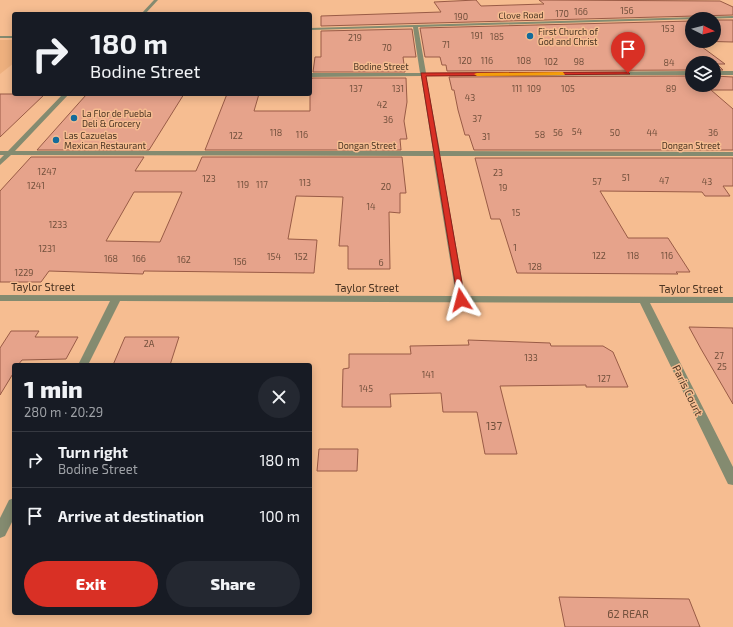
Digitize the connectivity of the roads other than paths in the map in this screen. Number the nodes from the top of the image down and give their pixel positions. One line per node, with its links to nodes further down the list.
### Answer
1 (156, 0): 2 (street)
2 (145, 12)
3 (733, 17): 4 (street, Clove Road)
4 (415, 26): 5 (street, Clove Road); 11 (street)
5 (312, 29)
6 (0, 37): 7 (street)
7 (12, 37)
8 (685, 73): 11 (street, Bodine Street)
9 (721, 73): 10 (street)
10 (733, 73)
11 (423, 74): 12 (street, Bodine Street); 16 (street)
12 (312, 75)
13 (64, 96): 15 (street)
14 (0, 153): 15 (street, Dongan Street)
15 (9, 153): 16 (street, Dongan Street); 18 (street)
16 (437, 154): 17 (street, Dongan Street); 21 (street)
17 (733, 154)
18 (0, 162)
19 (0, 298): 20 (street, Taylor Street)
20 (116, 299): 21 (street, Taylor Street); 24 (street)
21 (461, 300): 22 (street, Taylor Street)
22 (644, 300): 23 (street, Taylor Street); 25 (street, Paris Court)
23 (733, 300)
24 (84, 363)
25 (733, 480)
26 (12, 508): 27 (street)
27 (0, 532)

